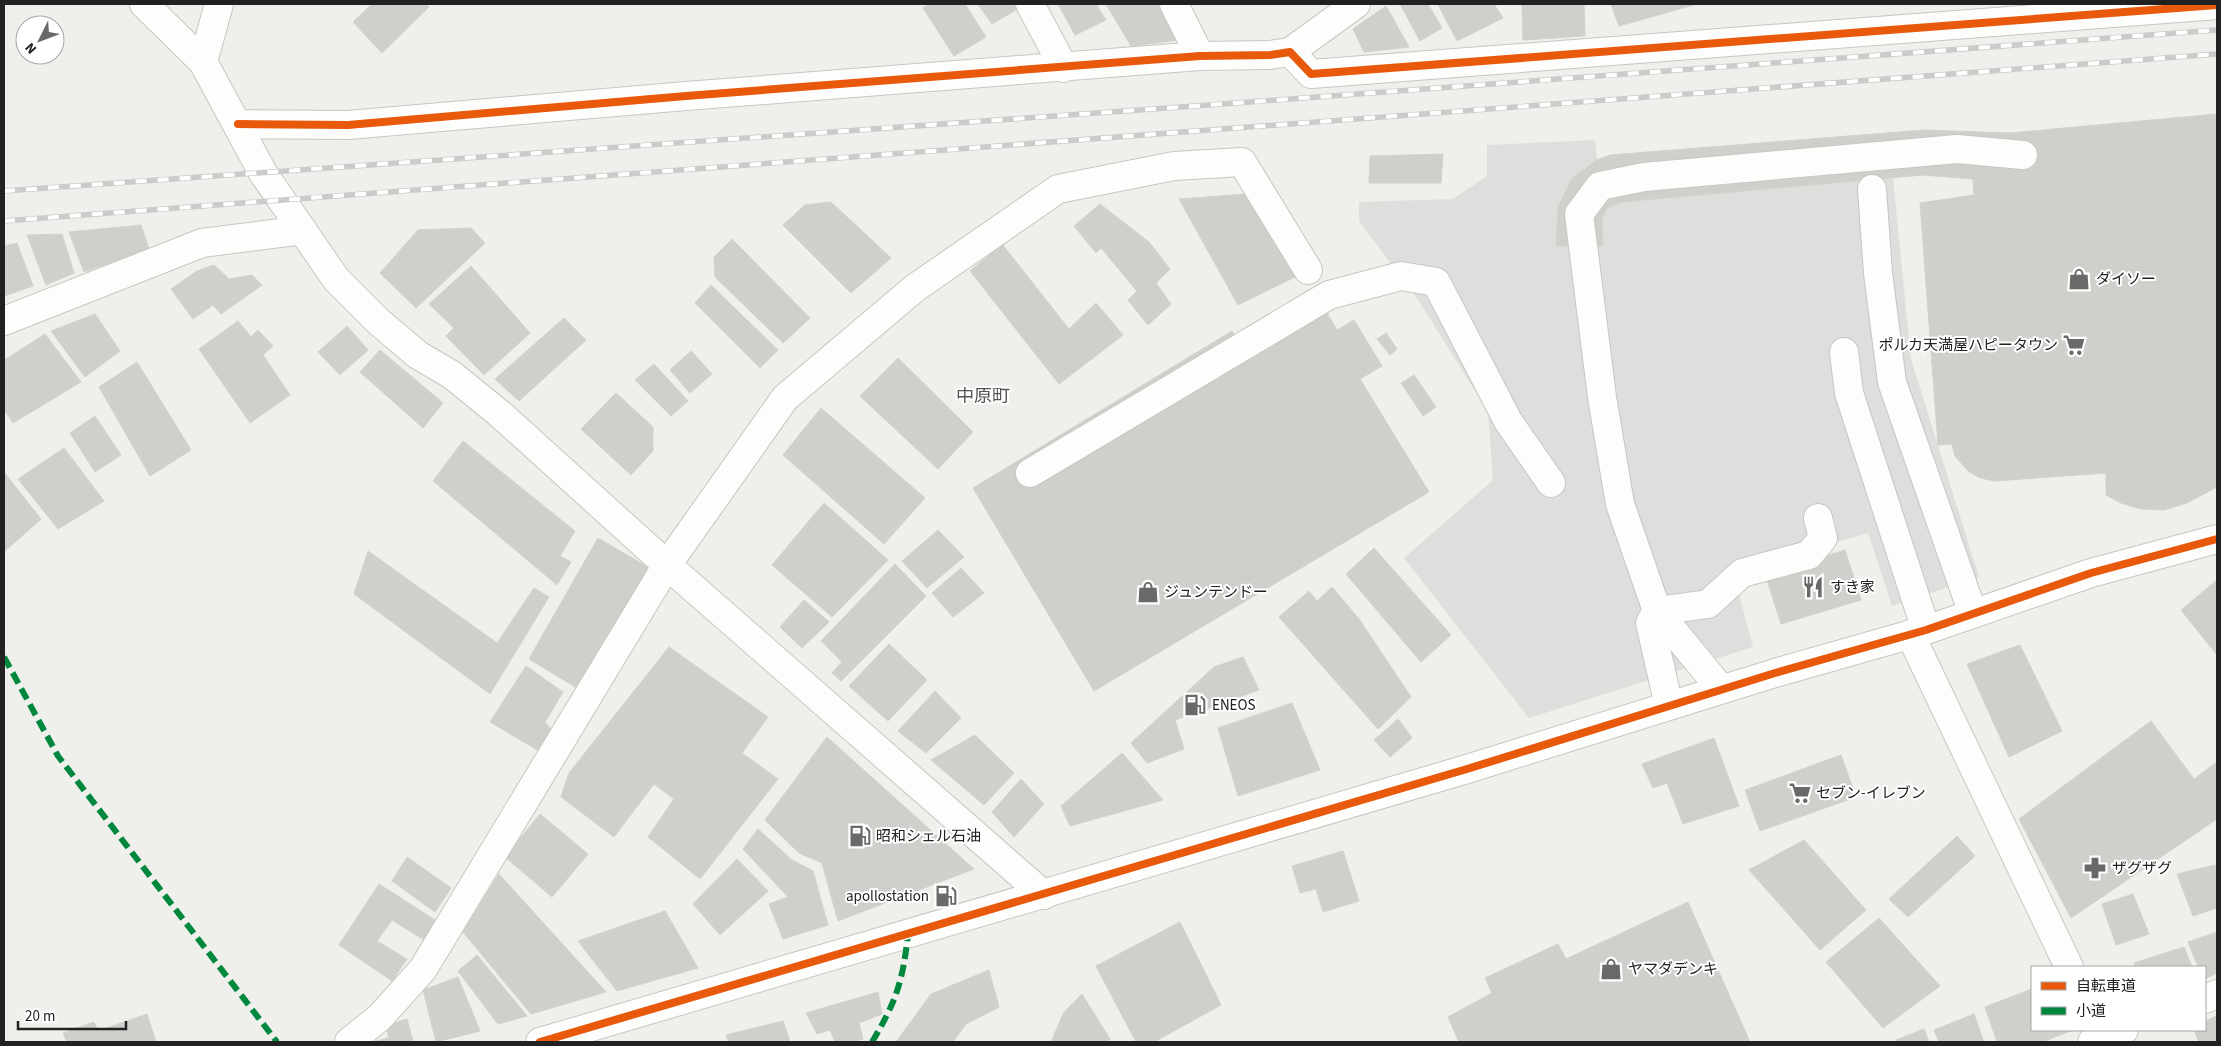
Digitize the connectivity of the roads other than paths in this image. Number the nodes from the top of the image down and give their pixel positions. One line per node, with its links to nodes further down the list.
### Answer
1 (144, 4): 9 (street)
2 (219, 4): 9 (street)
3 (1030, 4): 10 (street)
4 (1174, 4): 8 (street)
5 (1356, 4): 7 (street)
6 (2217, 5): 7 (street)
7 (1290, 52): 8 (street)
8 (1200, 56): 10 (street)
9 (203, 62): 11 (street)
10 (1064, 68): 11 (street)
11 (238, 124): 14 (street)
12 (2023, 155): 23 (street)
13 (1872, 189): 24 (street)
14 (303, 230): 16 (street); 22 (street)
15 (1308, 270): 22 (street)
16 (4, 321)
17 (1844, 352): 25 (street)
18 (1030, 473): 19 (street)
19 (1551, 483)
20 (1818, 518): 23 (street)
21 (2217, 539): 24 (street)
22 (667, 565): 28 (street); 30 (street)
23 (1657, 611): 26 (street); 27 (street)
24 (1973, 614): 25 (street)
25 (1918, 632): 26 (street); 29 (street)
26 (1721, 689): 27 (street)
27 (1669, 706): 28 (street)
28 (1044, 895): 31 (street)
29 (2069, 966)
30 (349, 1042)
31 (540, 1042)

